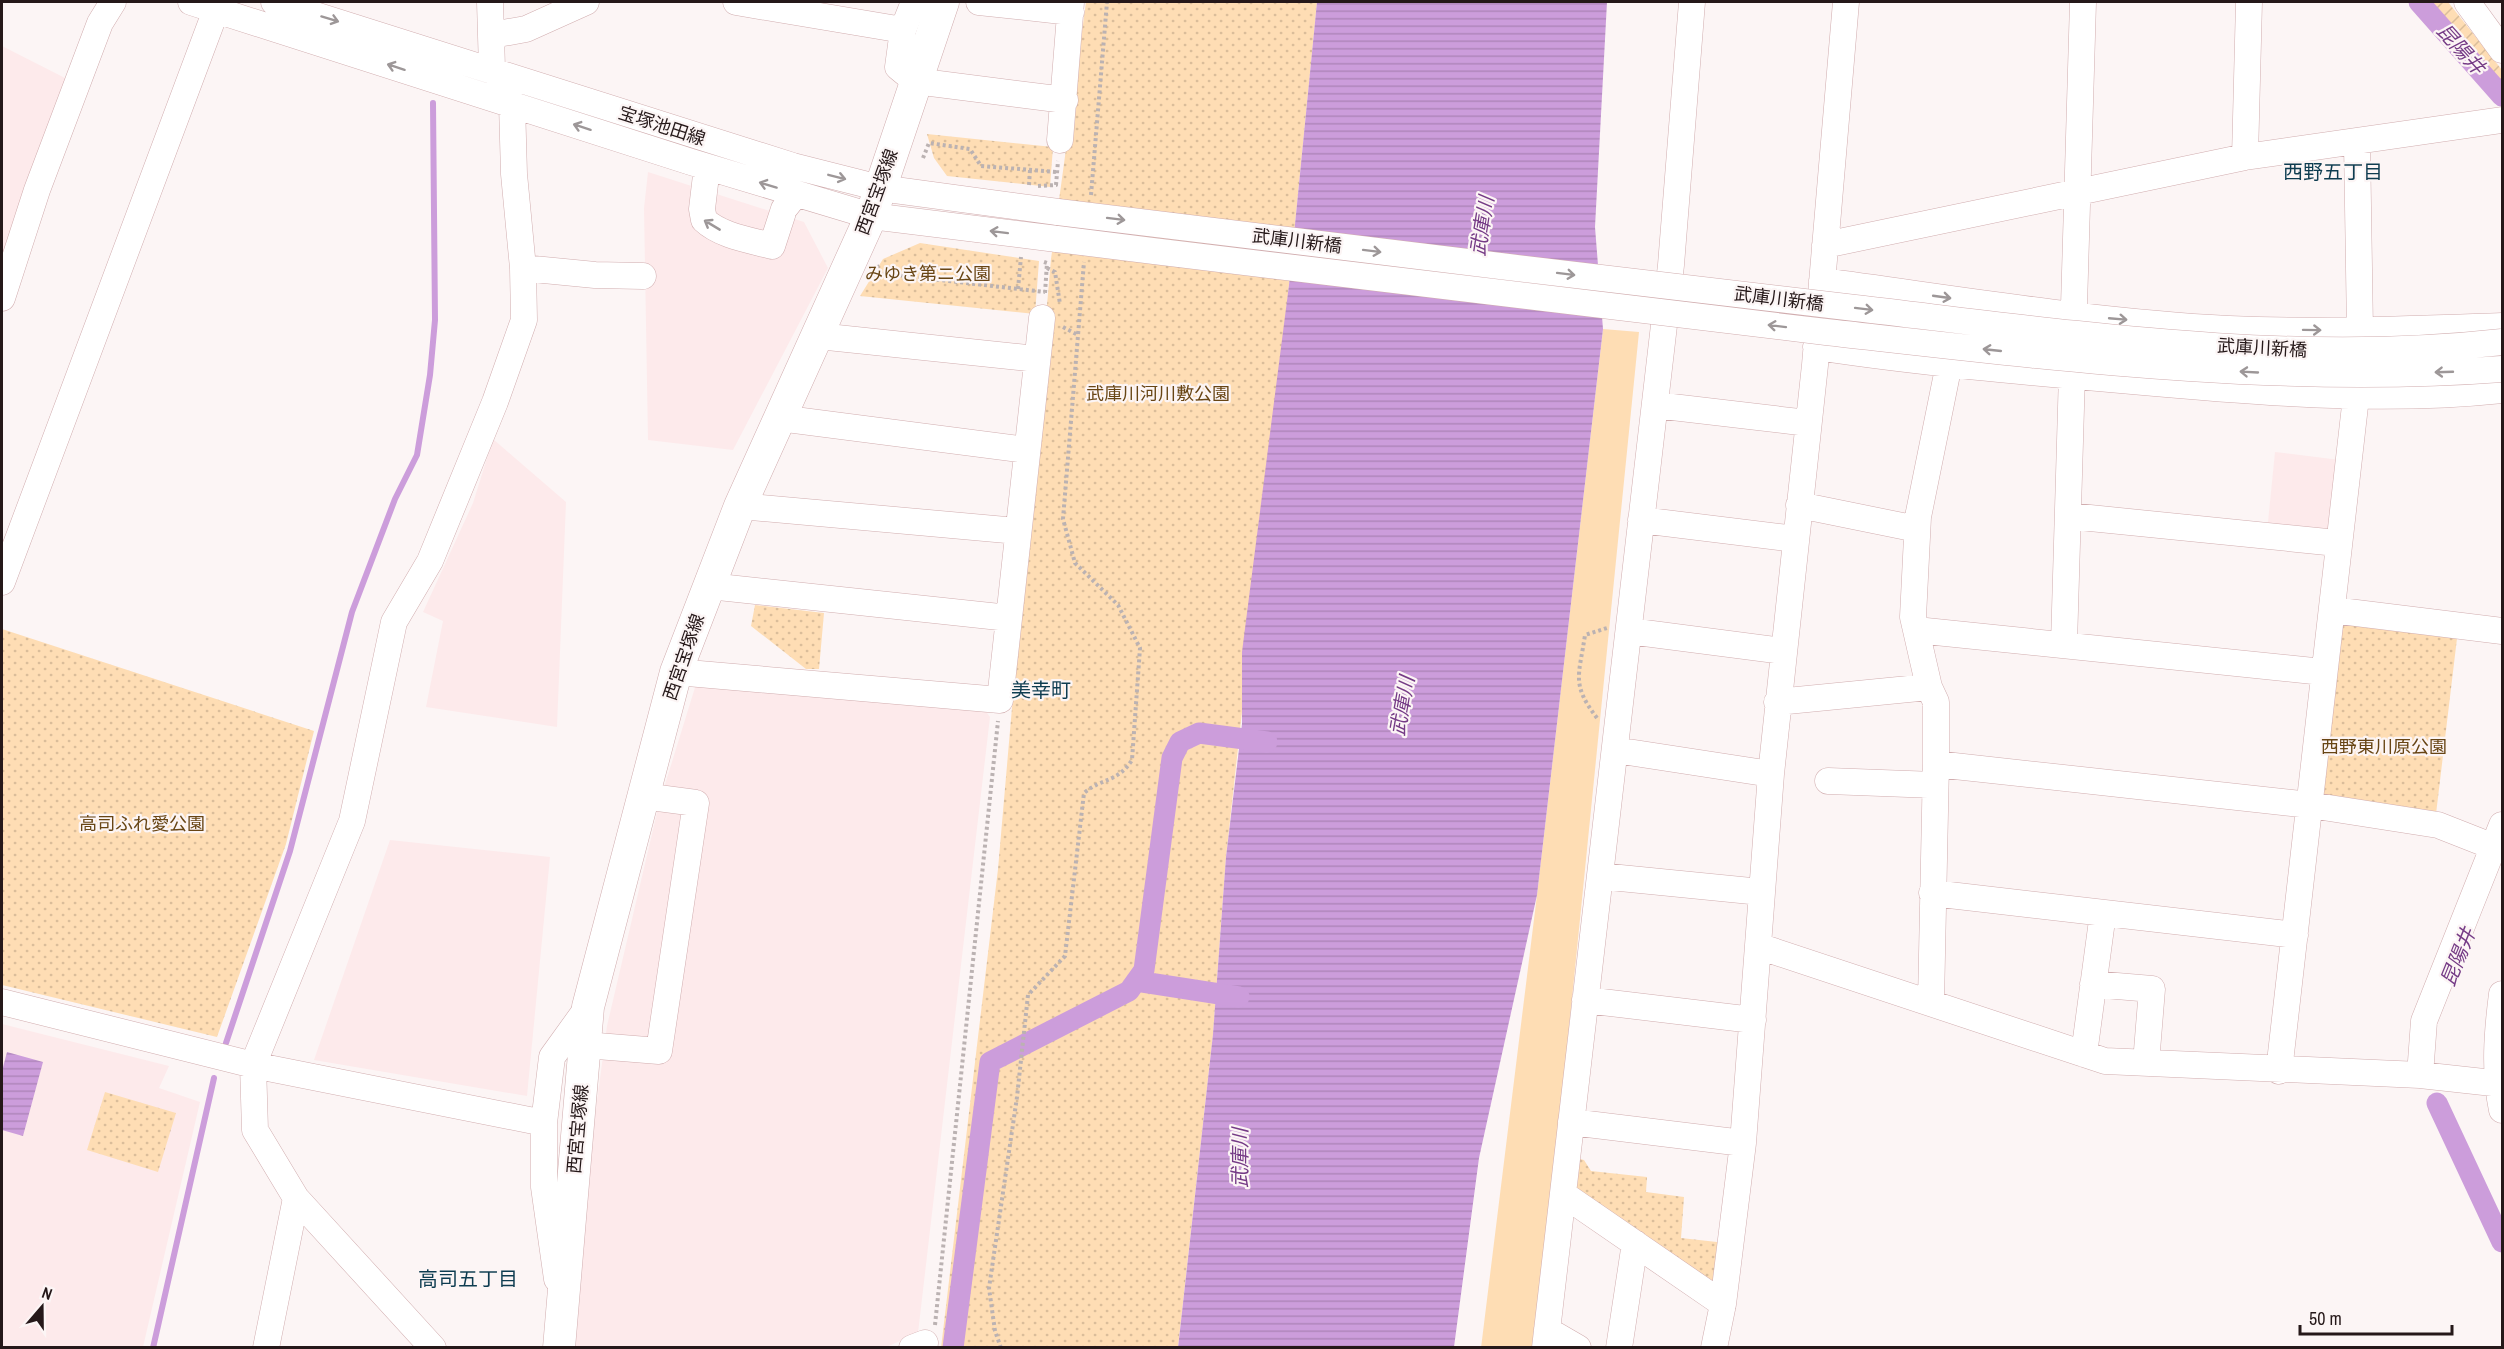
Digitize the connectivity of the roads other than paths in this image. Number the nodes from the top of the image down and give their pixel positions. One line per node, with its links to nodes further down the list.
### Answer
1 (113, 2): 38 (street)
2 (191, 2): 15 (street)
3 (274, 2): 21 (street, 宝塚池田線, one-way to 21)
4 (490, 2): 19 (street)
5 (586, 2): 19 (street)
6 (736, 2): 17 (street)
7 (914, 2): 18 (street)
8 (943, 2): 22 (main road, 西宮宝塚線)
9 (979, 2): 16 (street)
10 (1692, 2): 54 (street)
11 (1846, 2): 34 (street)
12 (2083, 2): 30 (street)
13 (2249, 2): 28 (street)
14 (2467, 2): 20 (street)
15 (218, 6): 24 (street, one-way to 15); 66 (street)
16 (1071, 7): 23 (street)
17 (815, 8): 18 (street)
18 (903, 30): 22 (street)
19 (492, 34): 21 (street)
20 (2502, 50)
21 (492, 69): 24 (street); 32 (street, 宝塚池田線, one-way to 32)
22 (915, 81): 23 (street); 32 (main road, 西宮宝塚線)
23 (1065, 100): 26 (street)
24 (512, 105): 29 (street, one-way to 24); 35 (street)
25 (2502, 120): 27 (street)
26 (1060, 140)
27 (2357, 143): 28 (street); 43 (street)
28 (2245, 157): 30 (street)
29 (708, 167): 31 (street, one-way to 29); 31 (street, one-way to 29)
30 (2078, 192): 34 (street); 40 (street)
31 (796, 194): 32 (street)
32 (876, 202): 33 (street, 宝塚池田線); 44 (main road, 西宮宝塚線); 49 (street, 武庫川新橋, one-way to 32, bridge)
33 (1058, 212): 45 (street, 武庫川新橋, one-way to 45, bridge)
34 (1825, 245): 37 (street)
35 (523, 268): 36 (street); 102 (street)
36 (643, 276)
37 (1822, 281): 39 (street, one-way to 39); 46 (street)
38 (2, 298)
39 (2038, 311): 40 (street); 50 (street)
40 (2074, 315): 43 (street, one-way to 43); 51 (street)
41 (1042, 318): 47 (street)
42 (2502, 326): 43 (street)
43 (2360, 331): 53 (street)
44 (818, 336): 47 (street); 55 (main road, 西宮宝塚線)
45 (2502, 342)
46 (1816, 347): 48 (street); 56 (street)
47 (1037, 359): 57 (street)
48 (1948, 364): 50 (street); 62 (street)
49 (2502, 369)
50 (2043, 373): 51 (street)
51 (2072, 376): 53 (street); 60 (street)
52 (2502, 390): 53 (street)
53 (2356, 397): 65 (street)
54 (1655, 405): 56 (street); 61 (street)
55 (779, 418): 57 (street); 58 (main road, 西宮宝塚線)
56 (1808, 423): 59 (street)
57 (1027, 450): 63 (street)
58 (740, 506): 63 (street); 67 (main road, 西宮宝塚線)
59 (1799, 506): 62 (street); 64 (street)
60 (2070, 516): 65 (street); 73 (street)
61 (1641, 520): 64 (street); 71 (street)
62 (1917, 529): 70 (street)
63 (1018, 531): 69 (street)
64 (1796, 539): 74 (street)
65 (2337, 543): 68 (street)
66 (2, 582)
67 (709, 586): 69 (street); 75 (main road, 西宮宝塚線)
68 (2332, 610): 72 (street); 76 (street)
69 (1009, 618): 75 (street)
70 (1916, 630): 73 (street); 77 (street)
71 (1629, 631): 74 (street); 79 (street)
72 (2502, 632)
73 (2064, 644): 76 (street)
74 (1783, 651): 78 (street)
75 (676, 672): 83 (main road, 西宮宝塚線)
76 (2323, 672): 84 (street)
77 (1929, 687): 78 (street); 81 (street)
78 (1777, 702): 80 (street)
79 (1615, 750): 80 (street); 86 (street)
80 (1771, 774): 87 (street)
81 (1936, 775): 82 (street); 84 (street); 88 (street)
82 (1828, 782)
83 (643, 796): 97 (main road, 西宮宝塚線); 99 (street)
84 (2310, 805): 85 (street); 90 (street)
85 (2498, 836): 104 (street)
86 (1600, 876): 87 (street); 94 (street)
87 (1761, 892): 91 (street)
88 (1932, 893): 89 (street); 96 (street)
89 (2103, 913): 90 (street); 92 (street)
90 (2295, 935): 103 (street)
91 (1758, 946): 96 (street); 98 (street)
92 (2093, 984): 100 (street); 101 (street)
93 (2502, 994): 105 (street)
94 (1585, 1000): 98 (street); 107 (street)
95 (2, 1002): 102 (street)
96 (1931, 1002): 100 (street)
97 (588, 1007): 99 (main road, 西宮宝塚線); 108 (street)
98 (1753, 1020): 109 (street)
99 (585, 1045): 114 (main road, 西宮宝塚線)
100 (2084, 1054): 101 (street)
101 (2146, 1063): 103 (street)
102 (252, 1065): 108 (street); 111 (street)
103 (2279, 1071): 104 (street)
104 (2420, 1076): 105 (street)
105 (2500, 1084): 106 (street)
106 (2502, 1110)
107 (1571, 1122): 109 (street); 110 (street)
108 (544, 1123): 114 (street)
109 (1743, 1143): 113 (street)
110 (1563, 1194): 112 (street); 115 (street)
111 (296, 1198): 116 (street); 117 (street)
112 (1635, 1243): 113 (street); 120 (street)
113 (1723, 1304): 121 (street)
114 (561, 1313): 118 (main road, 西宮宝塚線)
115 (1546, 1339): 119 (street)
116 (266, 1347)
117 (433, 1347)
118 (559, 1347)
119 (1578, 1347)
120 (1619, 1347)
121 (1714, 1347)

